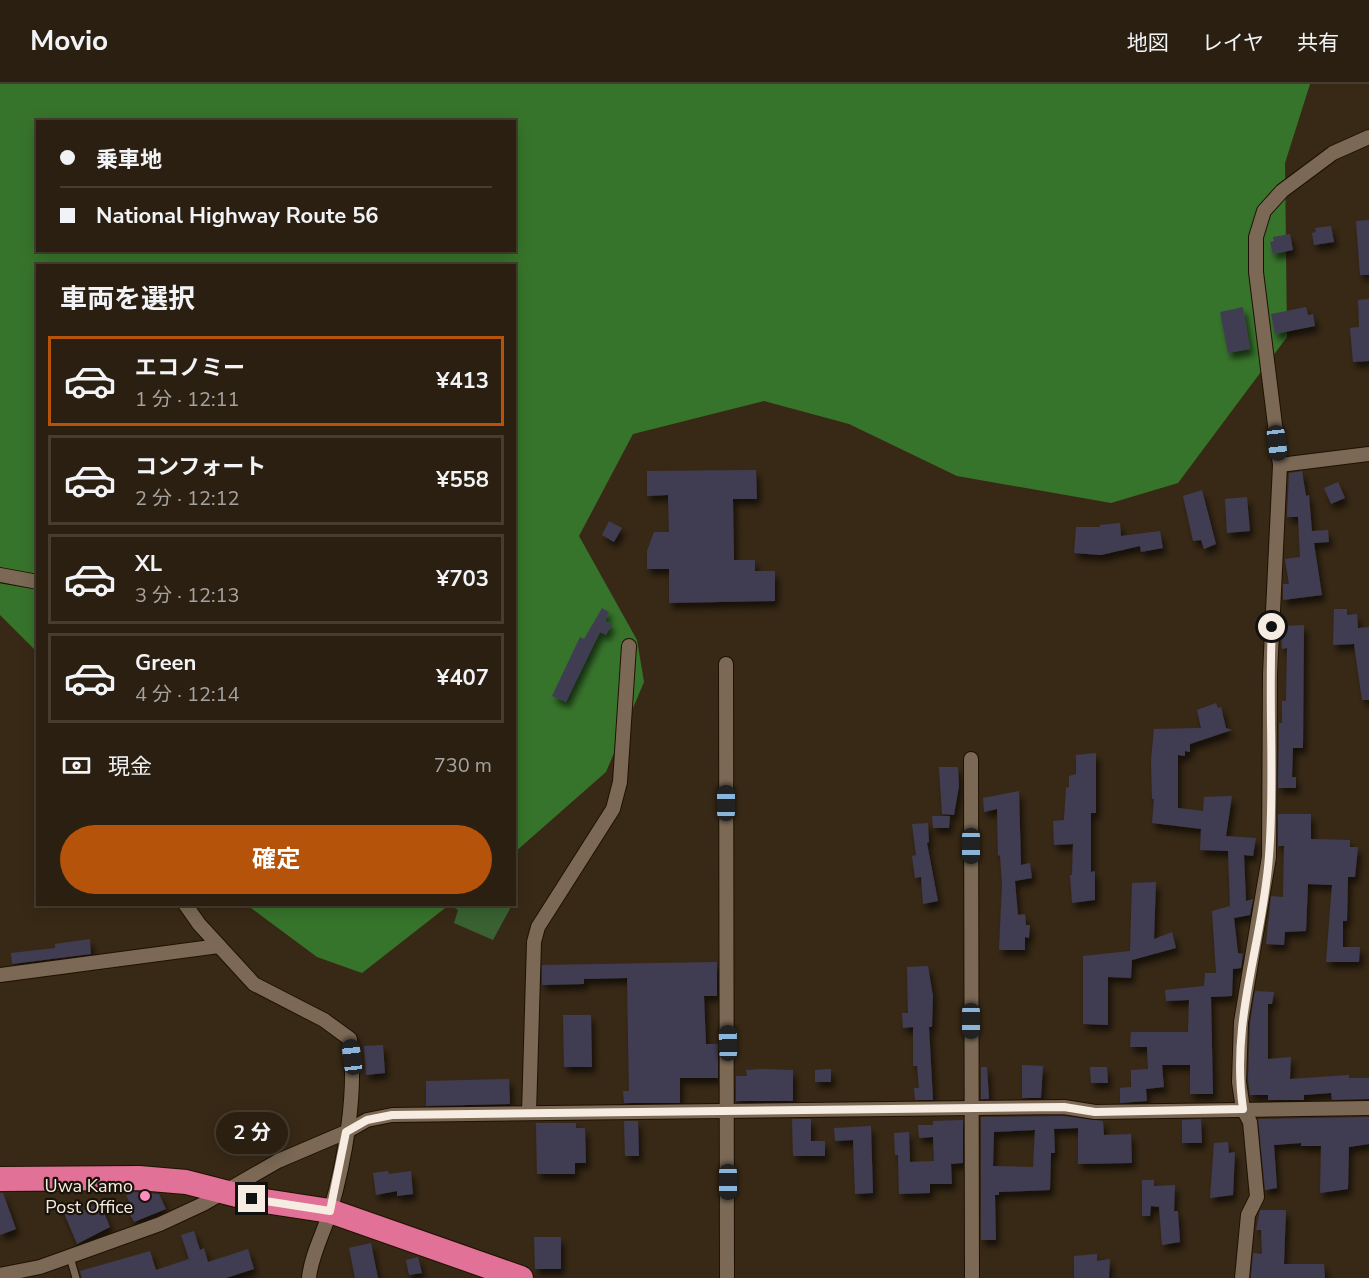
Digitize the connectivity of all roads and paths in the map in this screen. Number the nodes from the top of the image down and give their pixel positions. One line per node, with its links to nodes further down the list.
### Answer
1 (1369, 137): 3 (street)
2 (1369, 454): 3 (street)
3 (1280, 465): 14 (street)
4 (0, 575): 5 (street)
5 (36, 582)
6 (629, 646): 16 (street)
7 (726, 664): 15 (street)
8 (971, 759): 12 (street)
9 (187, 906): 10 (street)
10 (219, 946): 11 (street); 17 (street)
11 (0, 975)
12 (971, 1108): 14 (street); 15 (street); 27 (street)
13 (1369, 1108): 14 (street)
14 (1243, 1109): 28 (street)
15 (728, 1111): 16 (street); 26 (street)
16 (530, 1113): 17 (street)
17 (346, 1132): 19 (street); 20 (street)
18 (0, 1179): 19 (highway)
19 (224, 1192): 20 (highway); 21 (street)
20 (330, 1211): 23 (highway); 25 (street)
21 (70, 1257): 22 (street); 24 (lane)
22 (0, 1275)
23 (510, 1276)
24 (76, 1278)
25 (309, 1278)
26 (727, 1278)
27 (972, 1278)
28 (1242, 1278)

